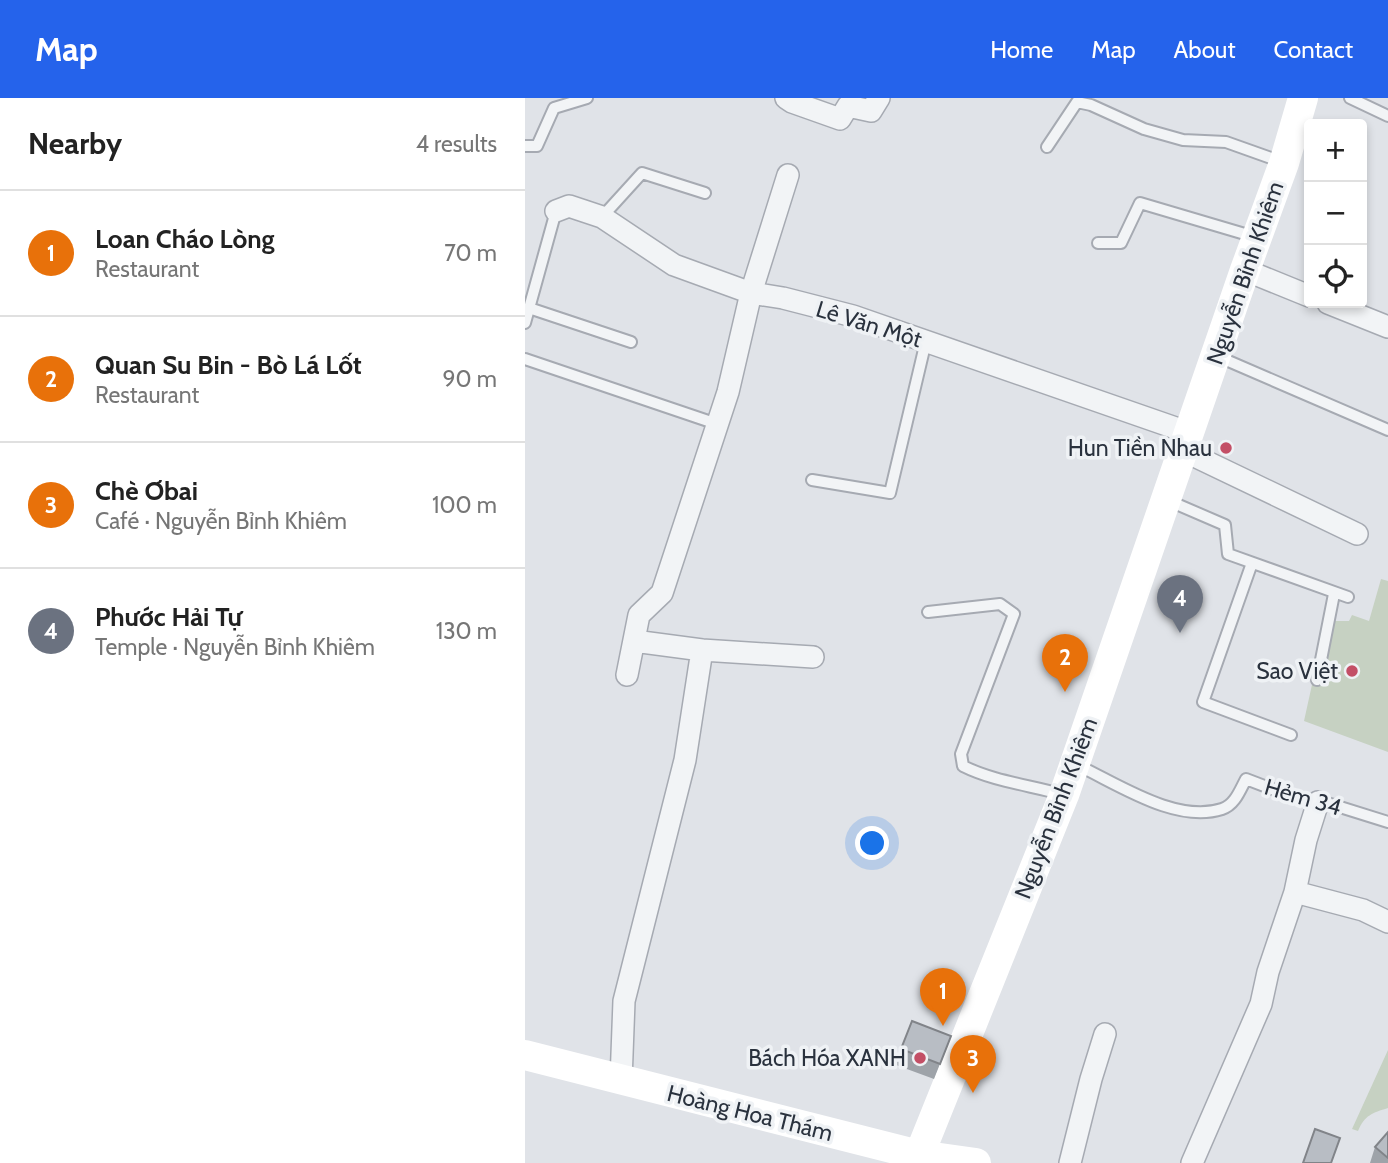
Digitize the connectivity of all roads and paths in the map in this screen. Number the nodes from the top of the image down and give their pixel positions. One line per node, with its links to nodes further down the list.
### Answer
1 (587, 98): 7 (lane)
2 (786, 98): 3 (street)
3 (879, 98)
4 (1303, 98): 9 (street, Nguyễn Bỉnh Khiêm)
5 (1350, 98): 6 (lane)
6 (1388, 116)
7 (531, 146)
8 (1047, 147): 9 (lane)
9 (1285, 163): 14 (street, Nguyễn Bỉnh Khiêm)
10 (788, 175): 17 (street)
11 (705, 193): 13 (lane)
12 (556, 211): 13 (street, Lê Văn Một); 19 (lane)
13 (602, 217): 17 (street, Lê Văn Một)
14 (1258, 237): 15 (lane); 16 (street, Nguyễn Bỉnh Khiêm)
15 (1098, 243)
16 (1245, 270): 18 (street); 25 (street, Nguyễn Bỉnh Khiêm)
17 (751, 293): 23 (street, Lê Văn Một); 27 (street)
18 (1304, 294)
19 (529, 308): 21 (lane); 24 (lane)
20 (1340, 308): 22 (street)
21 (525, 323)
22 (1388, 327)
23 (926, 341): 29 (street, Lê Văn Một); 30 (lane)
24 (631, 342)
25 (1216, 356): 28 (lane); 29 (street, Nguyễn Bỉnh Khiêm)
26 (525, 359): 27 (lane)
27 (717, 424): 37 (street)
28 (1388, 430)
29 (1187, 442): 31 (street, Nguyễn Bỉnh Khiêm); 32 (street, Lê Văn Một)
30 (812, 480)
31 (1167, 500): 33 (lane); 43 (street, Nguyễn Bỉnh Khiêm)
32 (1357, 534)
33 (1252, 563): 34 (lane); 42 (lane)
34 (1334, 594): 35 (lane); 41 (lane)
35 (1348, 597)
36 (928, 612): 44 (lane)
37 (634, 641): 38 (street); 40 (street)
38 (702, 650): 39 (street); 51 (street)
39 (813, 657)
40 (627, 675)
41 (1317, 680)
42 (1291, 735)
43 (1074, 764): 44 (street, Nguyễn Bỉnh Khiêm); 45 (lane, Hẻm 34)
44 (1063, 795): 52 (street, Nguyễn Bỉnh Khiêm)
45 (1318, 802): 46 (lane, Hẻm 34); 47 (street)
46 (1388, 822)
47 (1295, 892): 48 (street); 55 (street)
48 (1388, 922)
49 (1105, 1034): 54 (street)
50 (525, 1055): 51 (street, Hoàng Hoa Thám)
51 (621, 1081): 52 (street, Hoàng Hoa Thám)
52 (918, 1159): 53 (street, Hoàng Hoa Thám)
53 (976, 1163)
54 (1070, 1163)
55 (1192, 1163)

